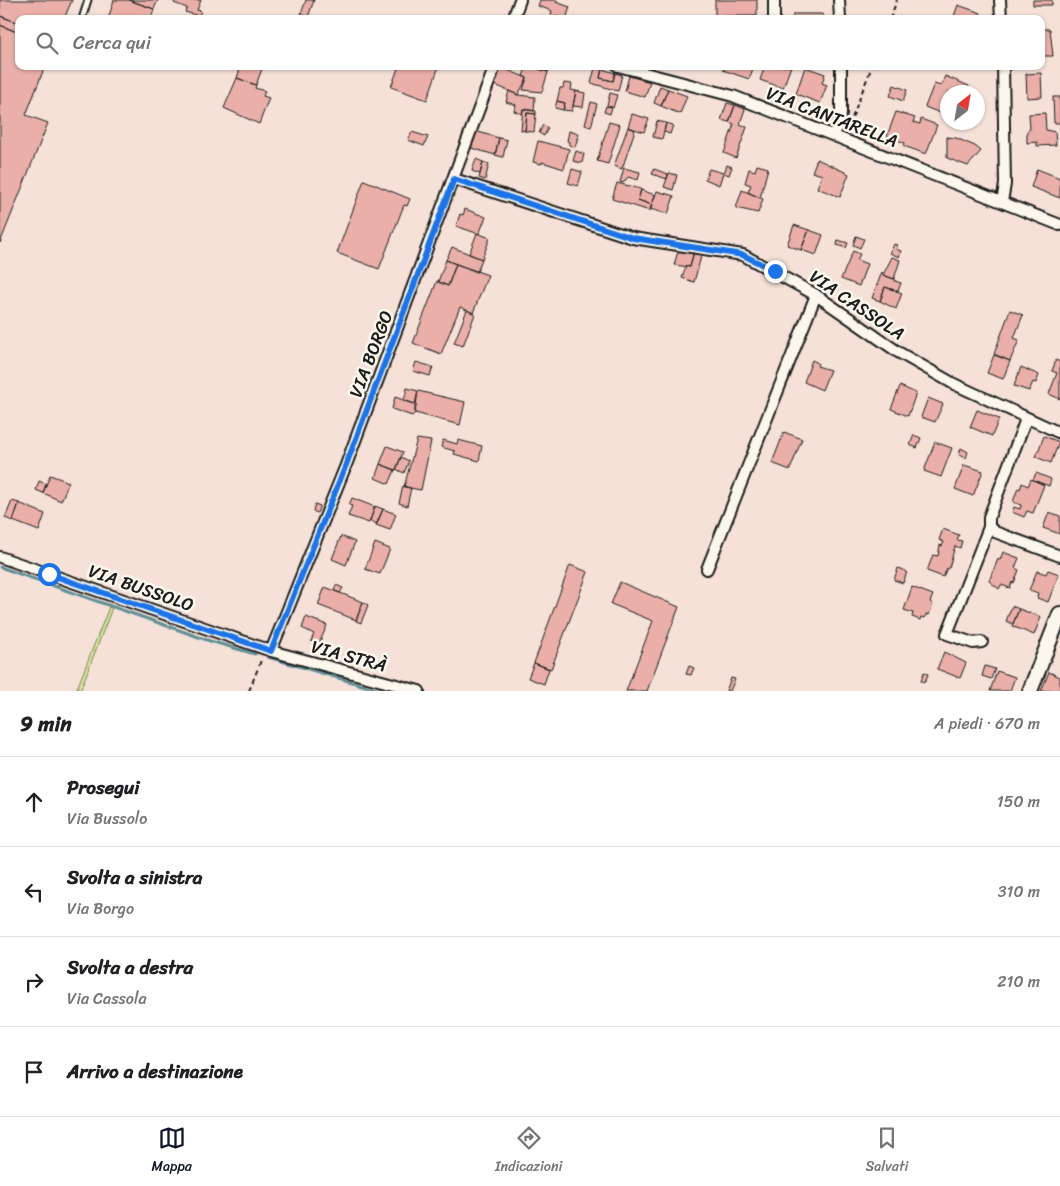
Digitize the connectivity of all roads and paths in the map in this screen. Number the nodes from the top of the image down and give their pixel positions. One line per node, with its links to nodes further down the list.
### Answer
1 (88, 0): 7 (lane)
2 (520, 0): 8 (street)
3 (774, 0): 9 (street)
4 (839, 0): 10 (street)
5 (897, 0): 11 (path)
6 (1000, 0): 12 (street)
7 (83, 15)
8 (514, 15)
9 (774, 15)
10 (840, 15)
11 (891, 15)
12 (1001, 15)
13 (494, 70): 19 (street, VIA BORGO)
14 (633, 70): 18 (street, VIA CANTARELLA)
15 (841, 70): 18 (street)
16 (871, 70): 18 (path)
17 (1003, 70): 20 (street)
18 (834, 135): 20 (street, VIA CANTARELLA)
19 (454, 179): 22 (street, VIA CASSOLA); 31 (street, VIA BORGO)
20 (1002, 202): 21 (street, VIA CANTARELLA)
21 (1060, 225)
22 (816, 295): 23 (street, VIA CASSOLA); 28 (street)
23 (1026, 418): 24 (street, VIA CASSOLA); 25 (street)
24 (1060, 433)
25 (989, 527): 26 (street); 30 (street)
26 (1060, 556)
27 (0, 557): 31 (street, VIA BUSSOLO)
28 (708, 569)
29 (1060, 614): 34 (street)
30 (982, 642)
31 (269, 650): 32 (path); 33 (street, VIA STRÀ)
32 (249, 691)
33 (419, 691)
34 (1030, 691)

